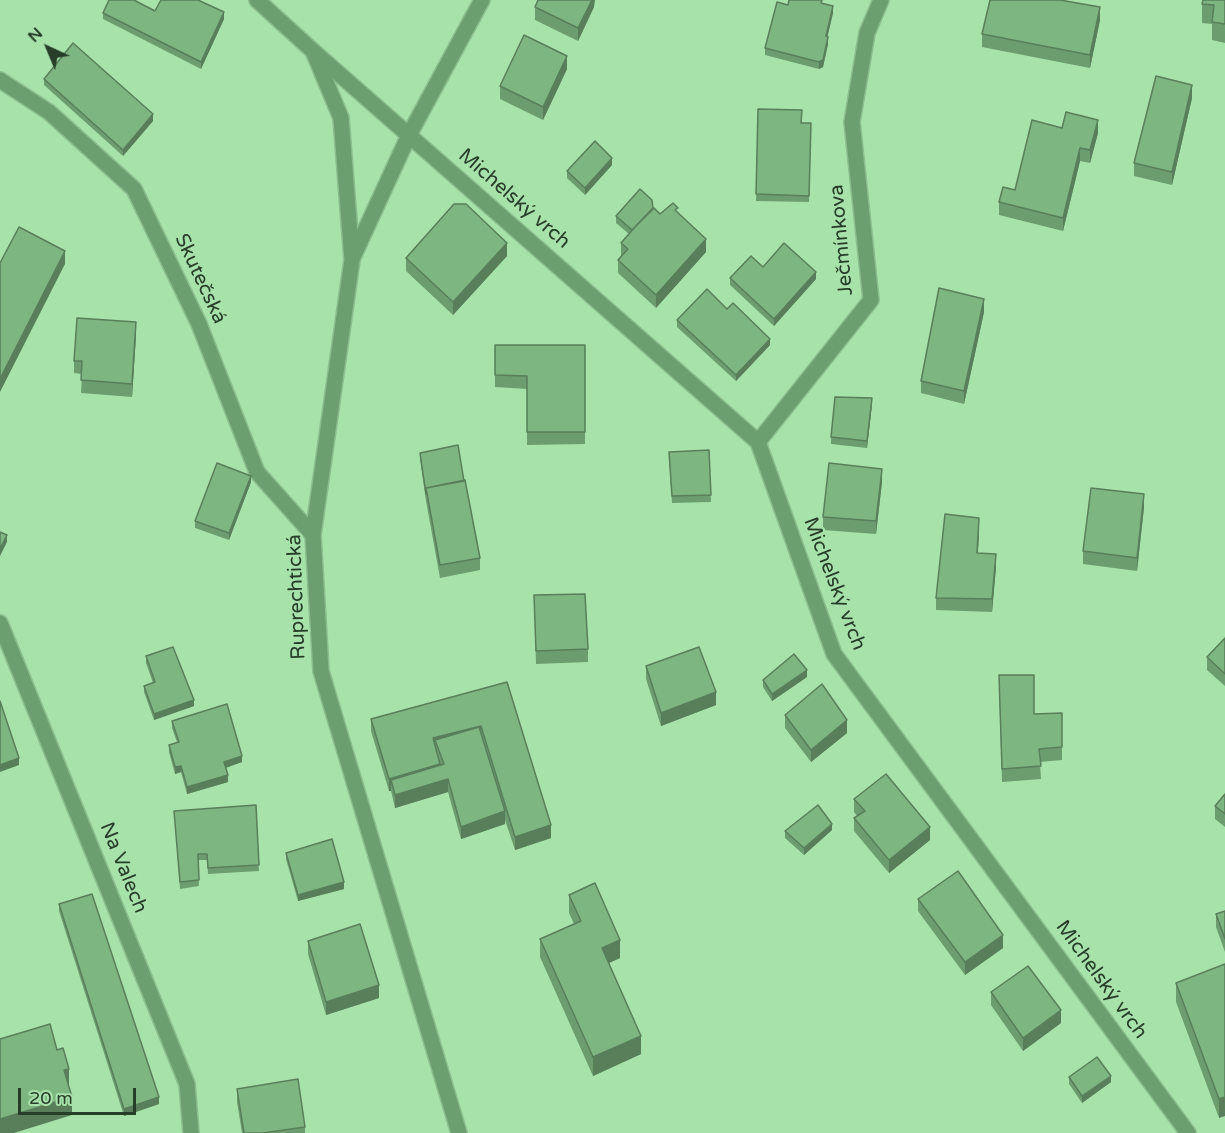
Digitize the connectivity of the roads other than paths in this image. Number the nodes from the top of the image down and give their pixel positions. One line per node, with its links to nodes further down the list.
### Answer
1 (257, 0): 4 (street, Ruprechtická)
2 (482, 0): 6 (street)
3 (881, 0): 8 (street, Ječmínkova)
4 (313, 51): 6 (street, Michelský vrch); 7 (street, Ruprechtická)
5 (0, 80): 9 (street, Skutečská)
6 (409, 135): 7 (street); 8 (street, Michelský vrch)
7 (352, 260): 9 (street, Ruprechtická)
8 (758, 442): 13 (street, Michelský vrch)
9 (313, 535): 12 (street, Ruprechtická)
10 (0, 623): 11 (street, Na Valech)
11 (191, 1133)
12 (459, 1133)
13 (1188, 1133)

